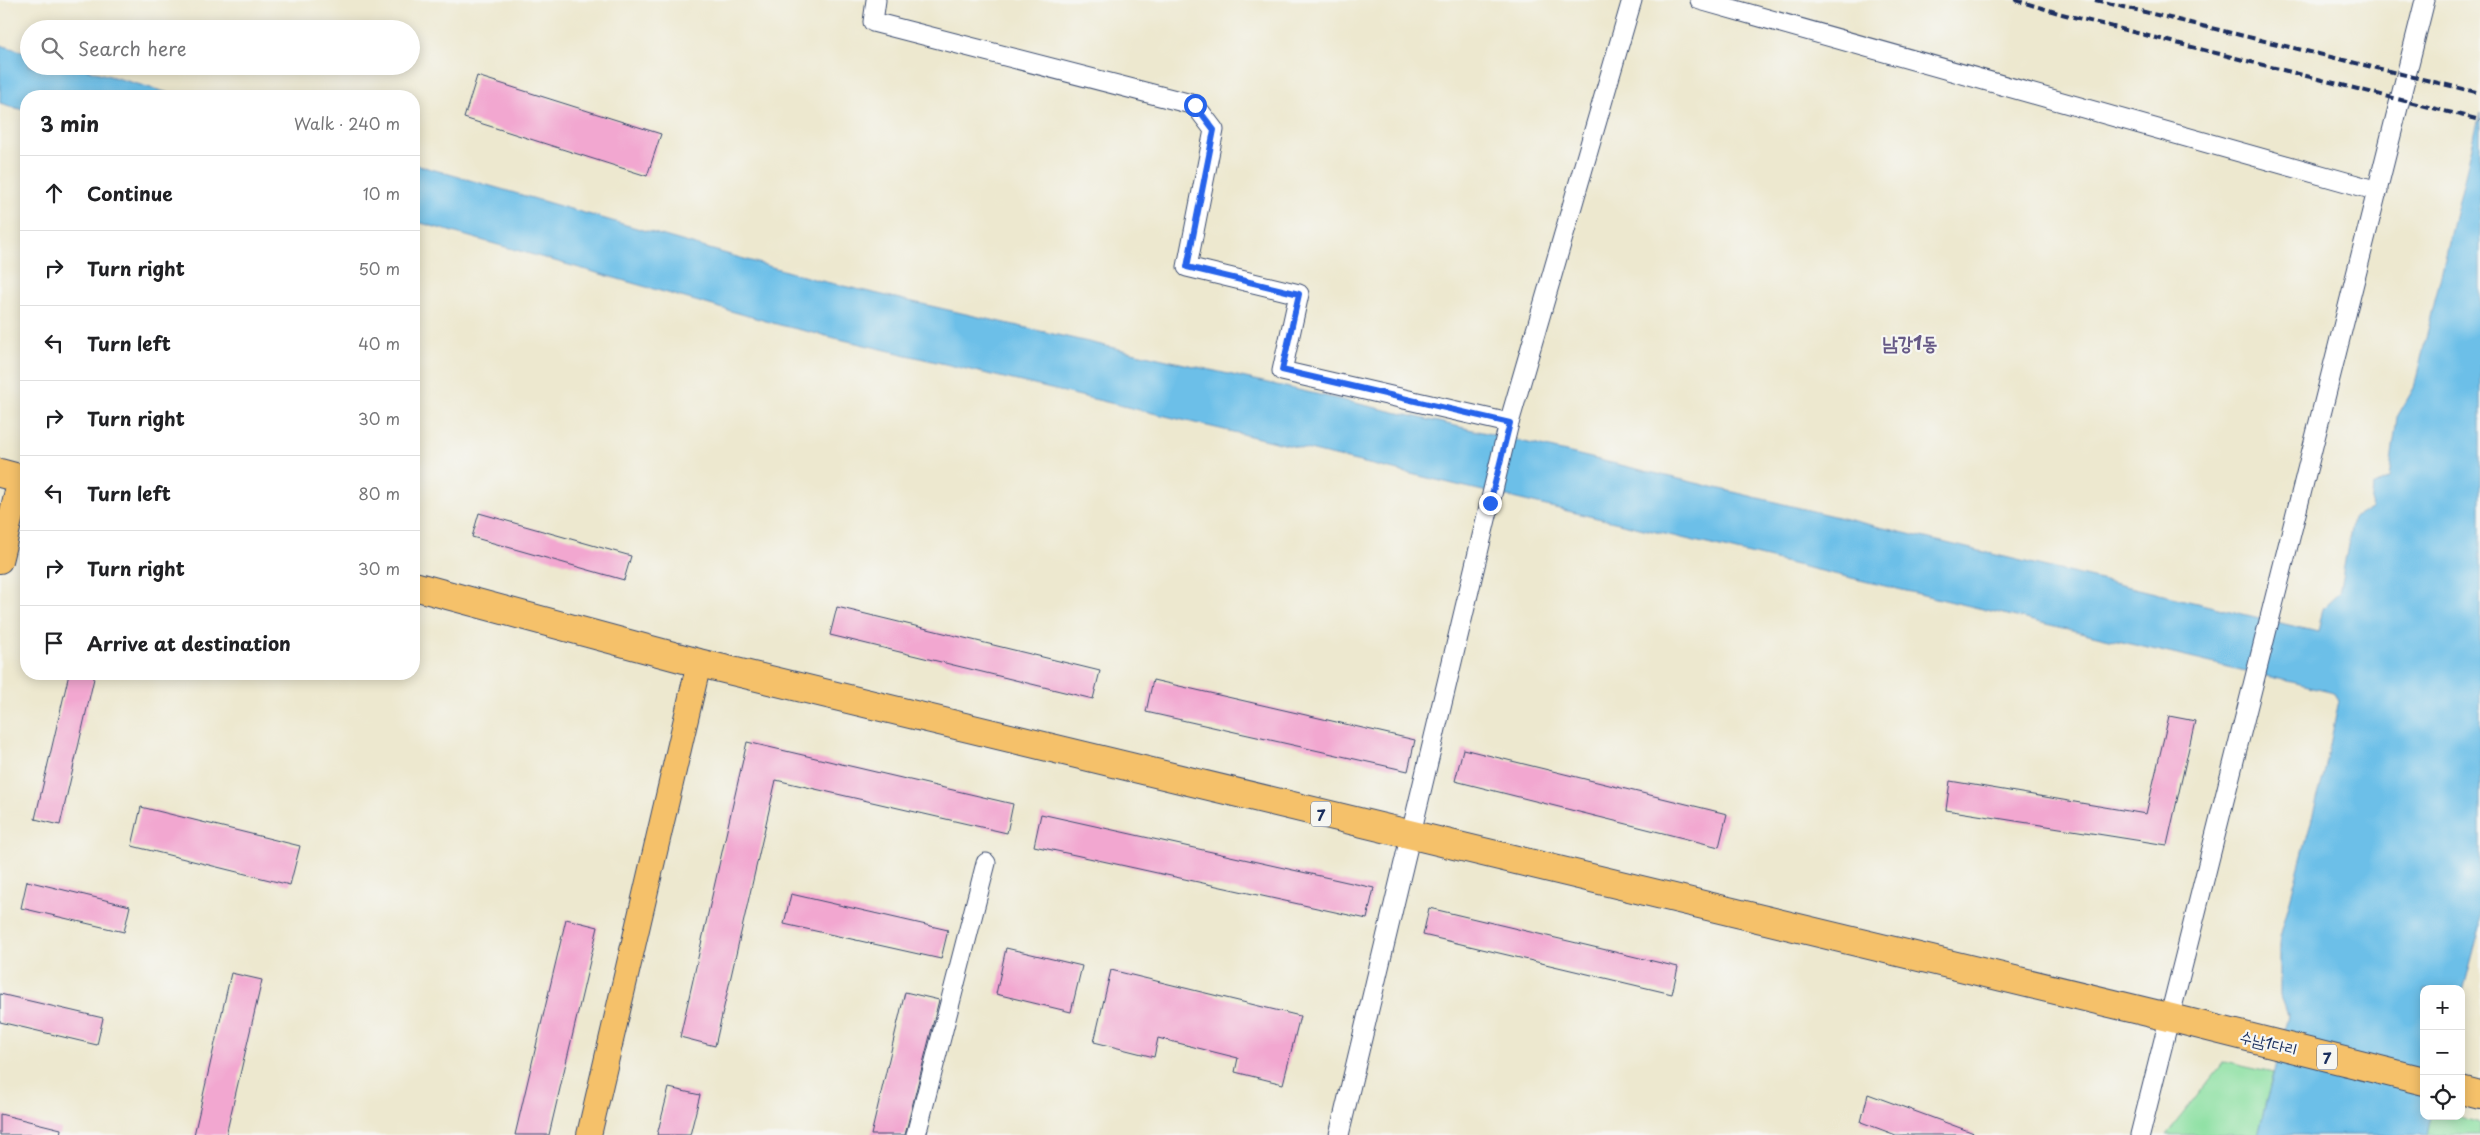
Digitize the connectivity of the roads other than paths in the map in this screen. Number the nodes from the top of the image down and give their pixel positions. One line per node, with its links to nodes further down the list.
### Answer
1 (876, 0): 6 (street)
2 (1632, 0): 6 (street)
3 (1700, 0): 5 (street)
4 (2425, 0): 5 (street)
5 (2378, 190): 13 (street)
6 (1510, 423): 11 (street)
7 (15, 477): 8 (main road)
8 (0, 561)
9 (420, 588): 10 (highway, 7)
10 (698, 664): 11 (highway, 7); 17 (main road)
11 (1410, 836): 13 (highway, 7); 19 (street)
12 (986, 863): 18 (street)
13 (2168, 1017): 14 (highway, 수남1다리 / 7); 20 (street)
14 (2420, 1080)
15 (2465, 1091): 16 (highway)
16 (2480, 1095)
17 (589, 1135)
18 (916, 1135)
19 (1339, 1135)
20 (2140, 1135)

